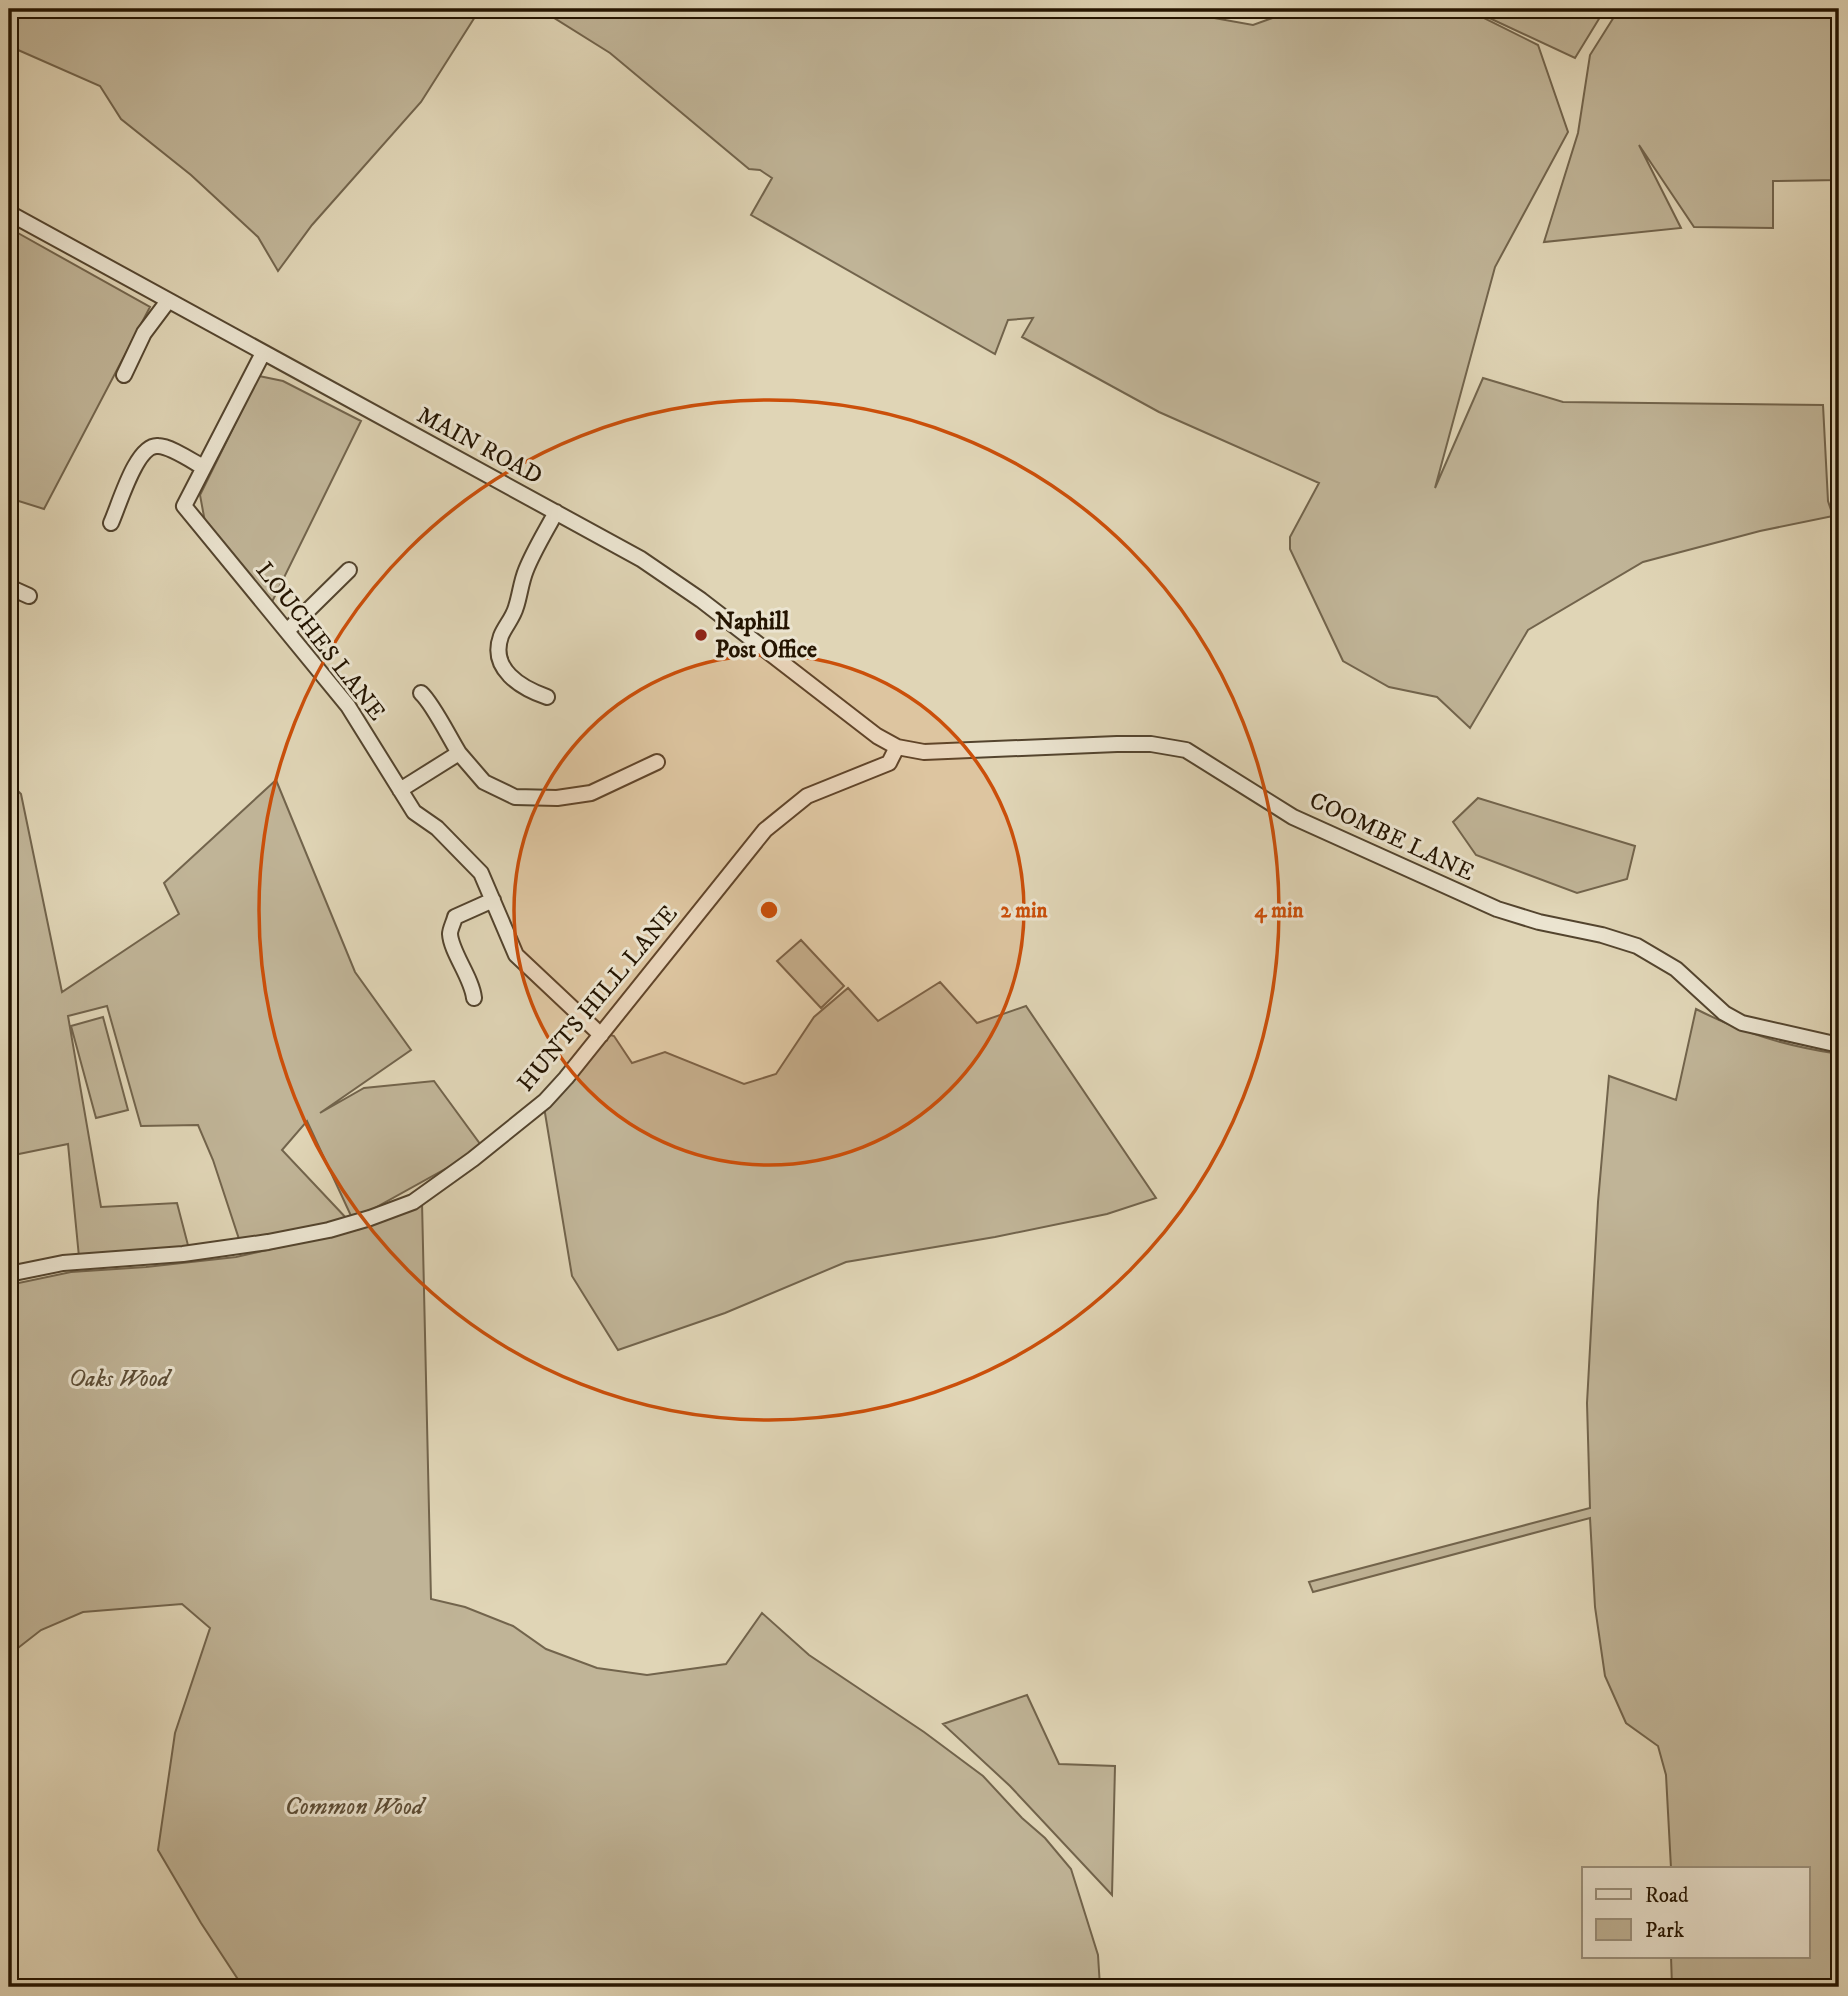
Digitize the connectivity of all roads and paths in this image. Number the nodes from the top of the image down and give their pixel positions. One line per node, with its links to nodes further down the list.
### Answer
1 (9, 213): 2 (street, MAIN ROAD)
2 (168, 301): 3 (street, MAIN ROAD); 4 (street)
3 (263, 353): 5 (street, LOUCHES LANE); 6 (street, MAIN ROAD)
4 (124, 374)
5 (204, 467): 7 (street); 11 (street, LOUCHES LANE)
6 (556, 512): 13 (street); 14 (street, MAIN ROAD)
7 (111, 523)
8 (349, 570): 11 (street)
9 (9, 587): 10 (street)
10 (29, 596)
11 (287, 631): 17 (street, LOUCHES LANE)
12 (421, 693): 15 (street)
13 (547, 698)
14 (903, 748): 20 (street, HUNTS HILL LANE); 21 (street, COOMBE LANE)
15 (459, 753): 16 (street); 17 (street)
16 (657, 762)
17 (400, 790): 18 (street, LOUCHES LANE)
18 (494, 901): 19 (street); 20 (street, LOUCHES LANE)
19 (474, 998)
20 (601, 1034): 22 (street, HUNTS HILL LANE)
21 (1839, 1045)
22 (9, 1273)

